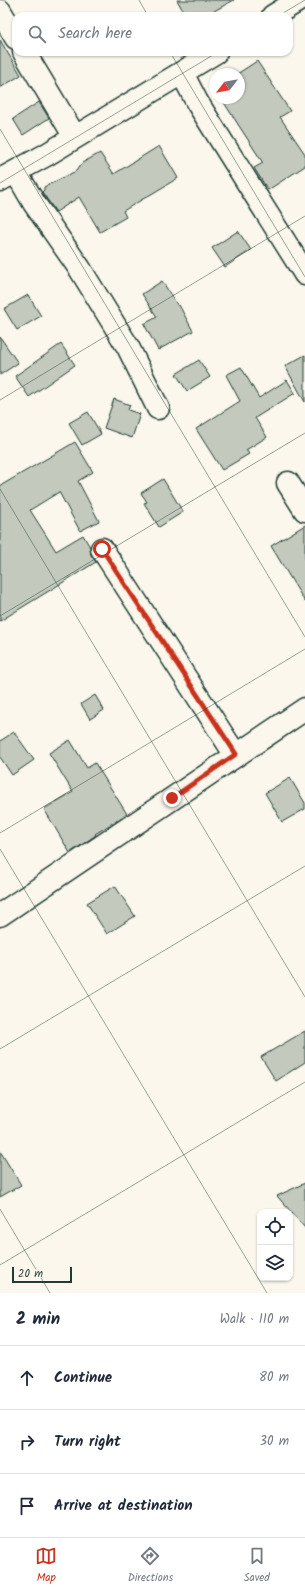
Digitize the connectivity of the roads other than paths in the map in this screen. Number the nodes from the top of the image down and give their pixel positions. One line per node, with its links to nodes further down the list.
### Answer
1 (298, 0): 3 (street)
2 (0, 11): 4 (street)
3 (279, 12)
4 (12, 31)
5 (26, 56): 8 (street)
6 (210, 56): 7 (street)
7 (182, 73): 8 (street); 10 (street)
8 (75, 137): 9 (street)
9 (8, 176): 11 (street)
10 (305, 274)
11 (158, 408)
12 (288, 483): 13 (street)
13 (305, 510)
14 (102, 549): 16 (street)
15 (305, 708): 16 (street)
16 (236, 754): 17 (street)
17 (0, 915)

